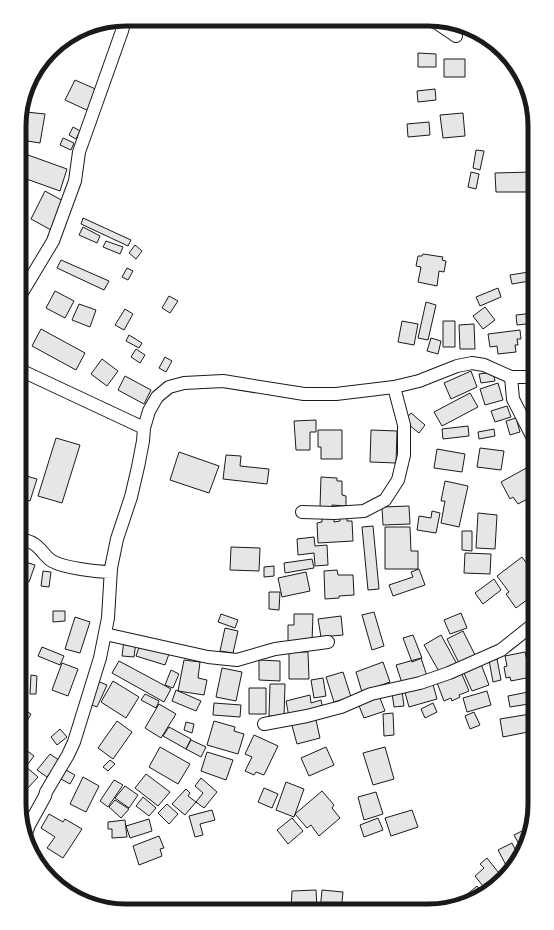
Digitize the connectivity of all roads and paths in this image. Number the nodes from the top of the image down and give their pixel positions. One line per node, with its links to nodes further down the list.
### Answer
1 (123, 26): 4 (street)
2 (443, 27): 3 (street)
3 (456, 36)
4 (26, 286)
5 (26, 373): 9 (street)
6 (528, 377): 7 (street)
7 (512, 378): 8 (street); 10 (street)
8 (394, 387): 9 (street); 11 (street)
9 (144, 428): 13 (street)
10 (528, 428)
11 (302, 512)
12 (26, 541): 13 (street)
13 (111, 572): 15 (street)
14 (528, 629): 17 (street)
15 (105, 634): 16 (street); 18 (street)
16 (328, 642)
17 (264, 724)
18 (28, 826)

